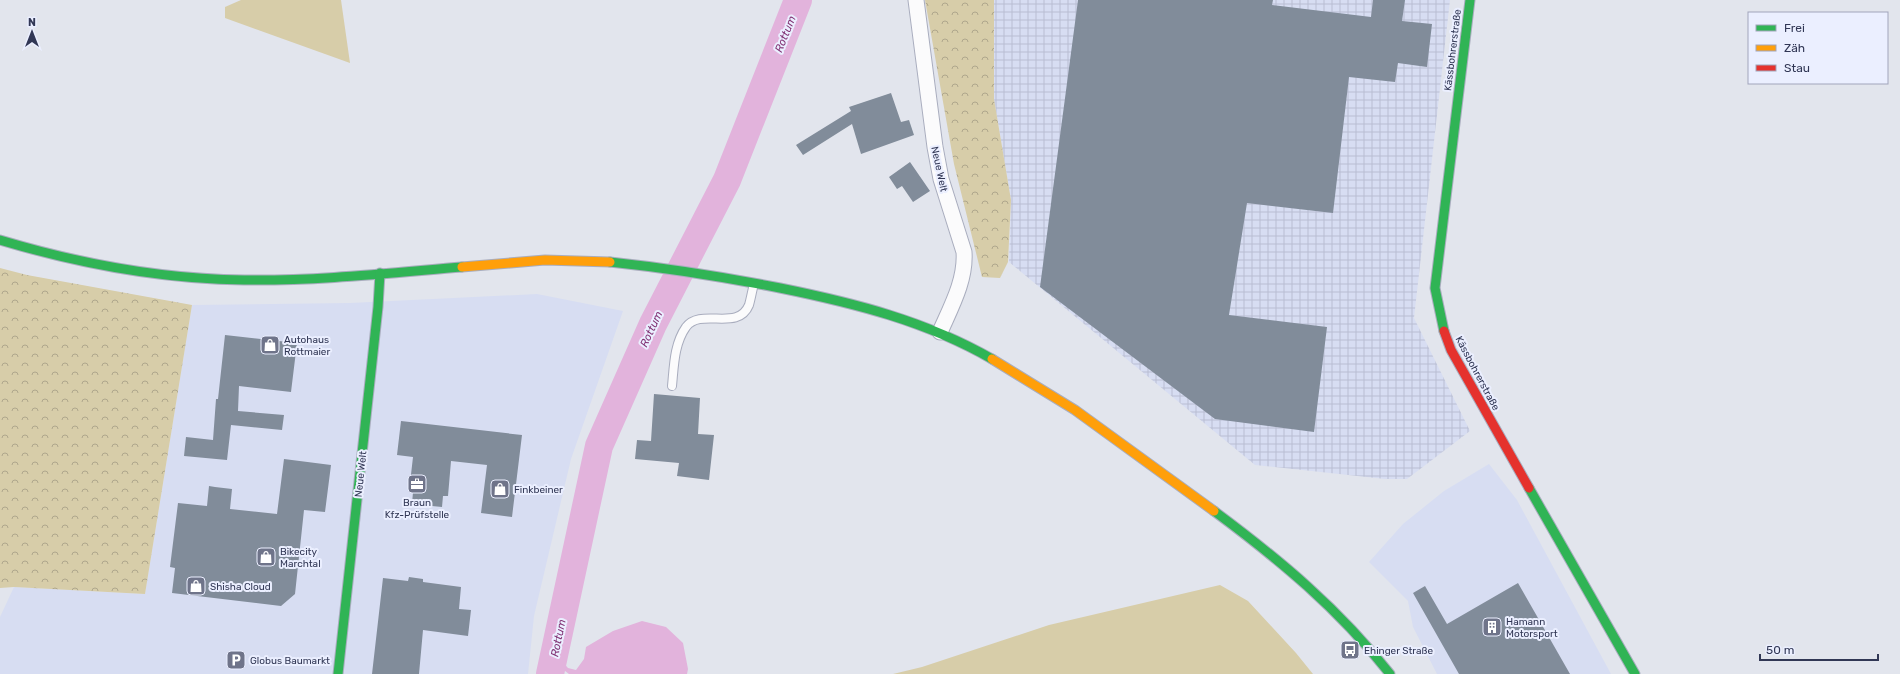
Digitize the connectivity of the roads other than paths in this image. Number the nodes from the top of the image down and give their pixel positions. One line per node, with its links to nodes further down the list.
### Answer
1 (916, 0): 6 (street, Neue Welt)
2 (1470, 0): 10 (main road, Kässbohrerstraße)
3 (0, 240): 4 (main road)
4 (380, 273): 5 (main road); 8 (main road, Neue Welt)
5 (754, 283): 6 (main road); 7 (lane)
6 (940, 332): 9 (main road)
7 (672, 386)
8 (338, 674)
9 (1390, 674)
10 (1635, 674)

